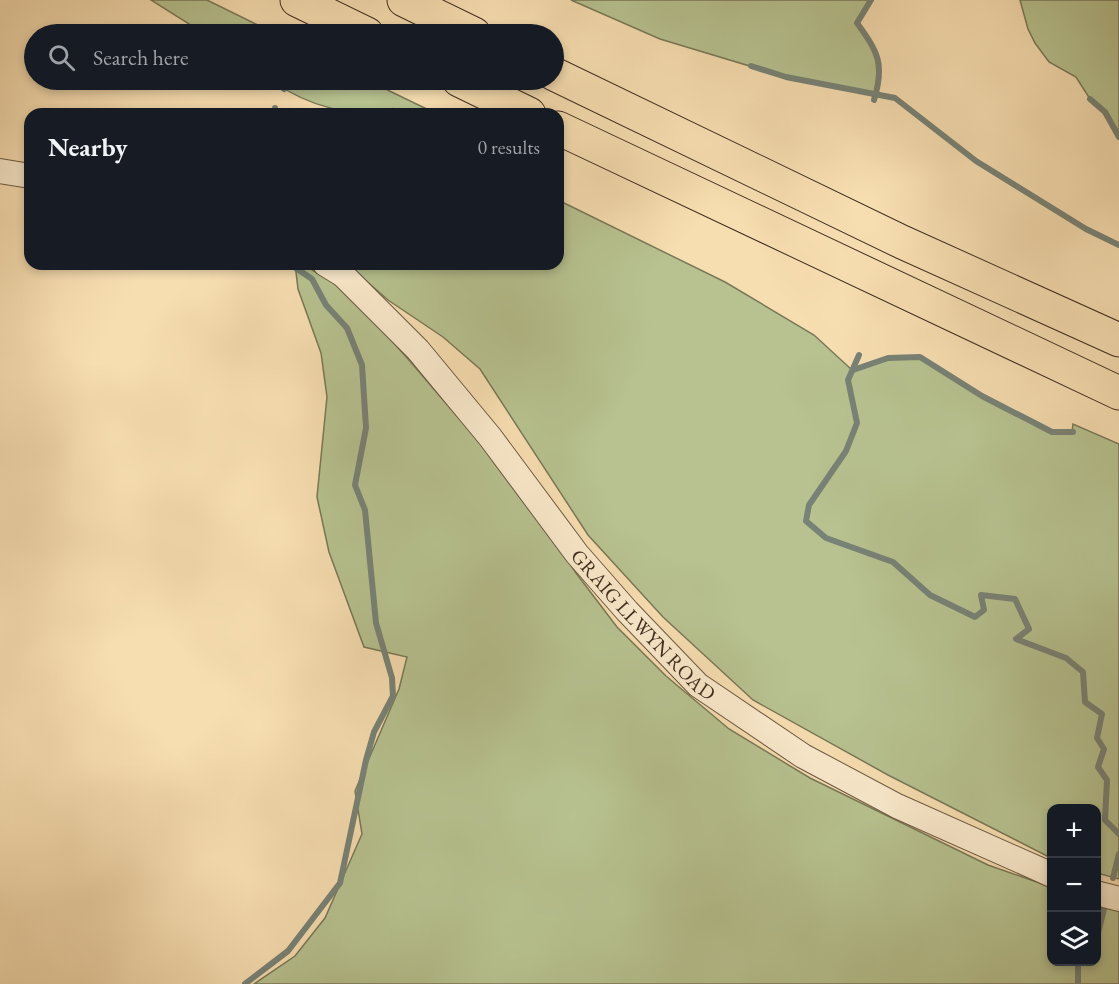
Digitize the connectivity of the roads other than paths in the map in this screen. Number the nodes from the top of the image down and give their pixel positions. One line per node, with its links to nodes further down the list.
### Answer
1 (297, 0): 3 (highway)
2 (404, 0): 4 (highway)
3 (346, 24)
4 (453, 24)
5 (564, 79): 12 (highway)
6 (480, 90): 7 (highway)
7 (517, 108)
8 (564, 131): 13 (highway)
9 (0, 171): 10 (street)
10 (24, 175)
11 (335, 270): 14 (street, GRAIG LLWYN ROAD)
12 (1119, 340)
13 (1119, 393)
14 (1047, 873)
15 (1101, 894): 16 (street)
16 (1119, 899)

